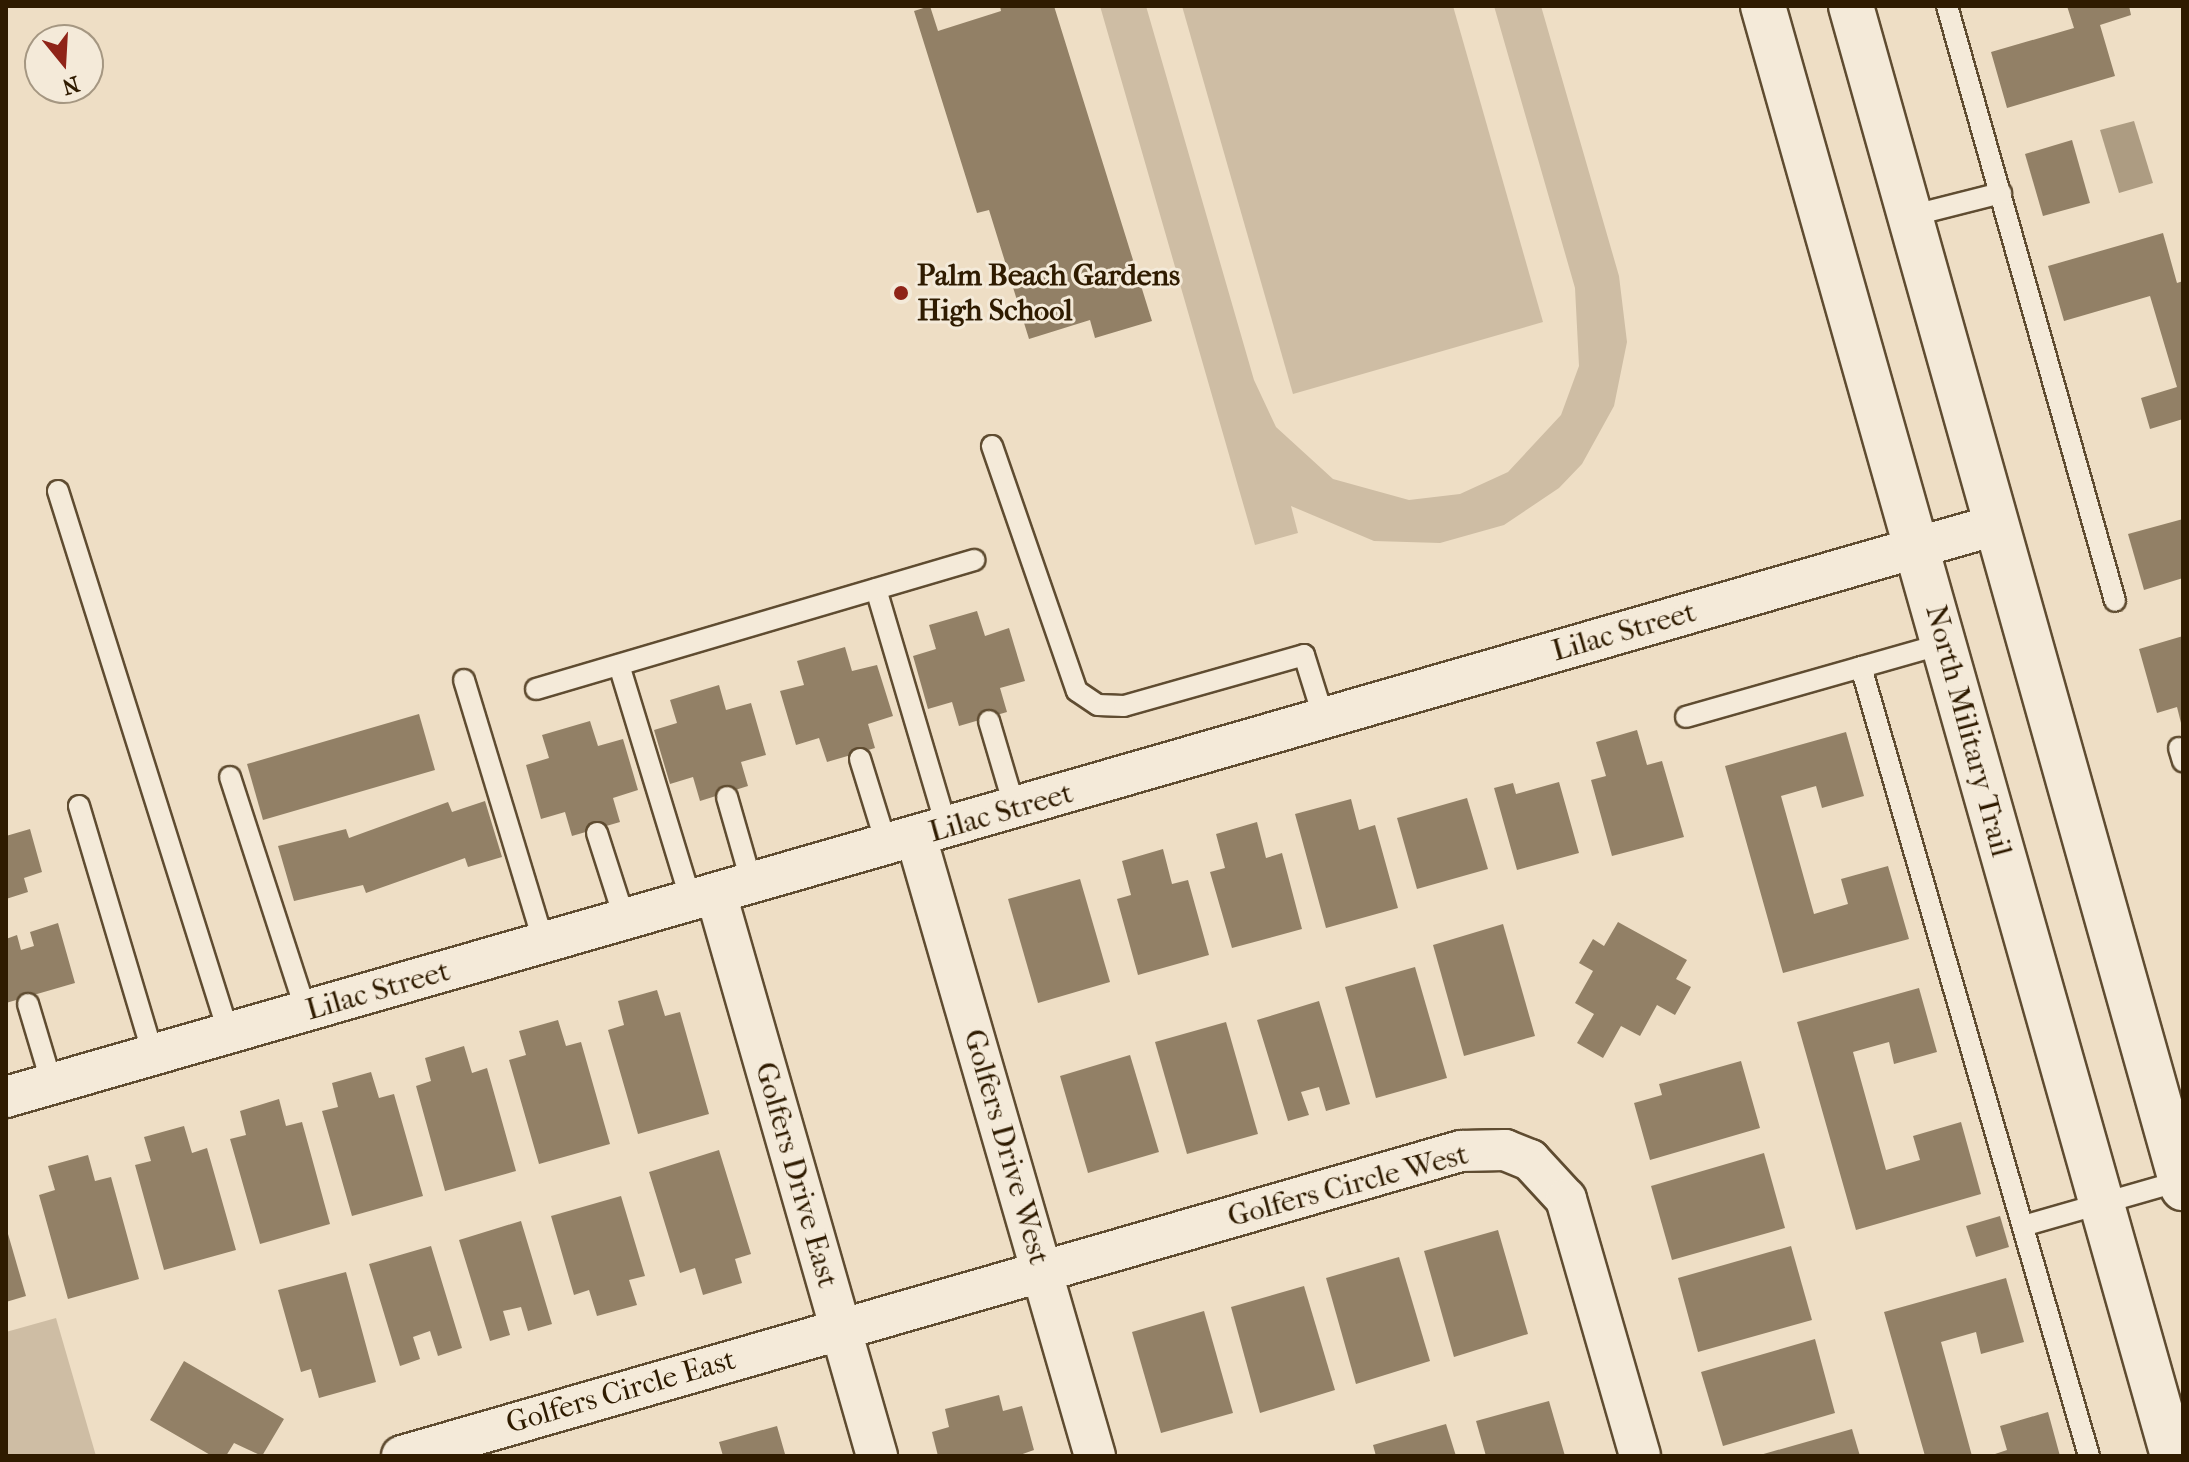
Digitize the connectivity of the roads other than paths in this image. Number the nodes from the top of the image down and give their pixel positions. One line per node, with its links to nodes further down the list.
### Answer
1 (1763, 6): 9 (main road, North Military Trail)
2 (1851, 6): 5 (main road)
3 (1947, 6): 4 (lane)
4 (2001, 193): 5 (lane); 12 (lane)
5 (1910, 216): 8 (main road)
6 (992, 446): 19 (lane)
7 (58, 491): 33 (lane)
8 (1995, 525): 9 (street, Lilac Street); 37 (main road)
9 (1917, 547): 13 (main road, North Military Trail); 19 (street, Lilac Street)
10 (974, 560): 11 (lane)
11 (876, 589): 14 (lane); 27 (lane)
12 (2115, 601)
13 (1945, 643): 15 (lane); 38 (main road, North Military Trail)
14 (619, 665): 17 (lane); 28 (lane)
15 (1861, 667): 18 (lane); 39 (lane)
16 (464, 680): 30 (lane)
17 (536, 689)
18 (1686, 717)
19 (1324, 719): 25 (street, Lilac Street)
20 (989, 721): 25 (lane)
21 (860, 759): 27 (lane)
22 (230, 777): 32 (lane)
23 (727, 797): 28 (lane)
24 (79, 806): 34 (lane)
25 (1015, 809): 27 (street, Lilac Street)
26 (597, 833): 29 (lane)
27 (917, 837): 28 (street, Lilac Street); 40 (street, Golfers Drive West)
28 (719, 893): 29 (street, Lilac Street); 41 (street, Golfers Drive East)
29 (625, 920): 30 (street, Lilac Street)
30 (544, 943): 32 (street, Lilac Street)
31 (28, 1004): 35 (lane)
32 (306, 1011): 33 (street, Lilac Street)
33 (229, 1034): 34 (street, Lilac Street)
34 (153, 1055): 35 (street, Lilac Street)
35 (52, 1084): 36 (street, Lilac Street)
36 (6, 1097)
37 (2182, 1183): 38 (lane)
38 (2100, 1208): 39 (lane); 47 (main road, North Military Trail)
39 (2023, 1226): 46 (lane)
40 (1042, 1271): 41 (street, Golfers Circle West); 44 (street, Golfers Drive West); 45 (street, Golfers Circle West)
41 (840, 1328): 42 (street, Golfers Circle East); 43 (street, Golfers Drive East)
42 (402, 1456)
43 (877, 1456)
44 (1095, 1456)
45 (1640, 1456)
46 (2089, 1456)
47 (2173, 1456)

